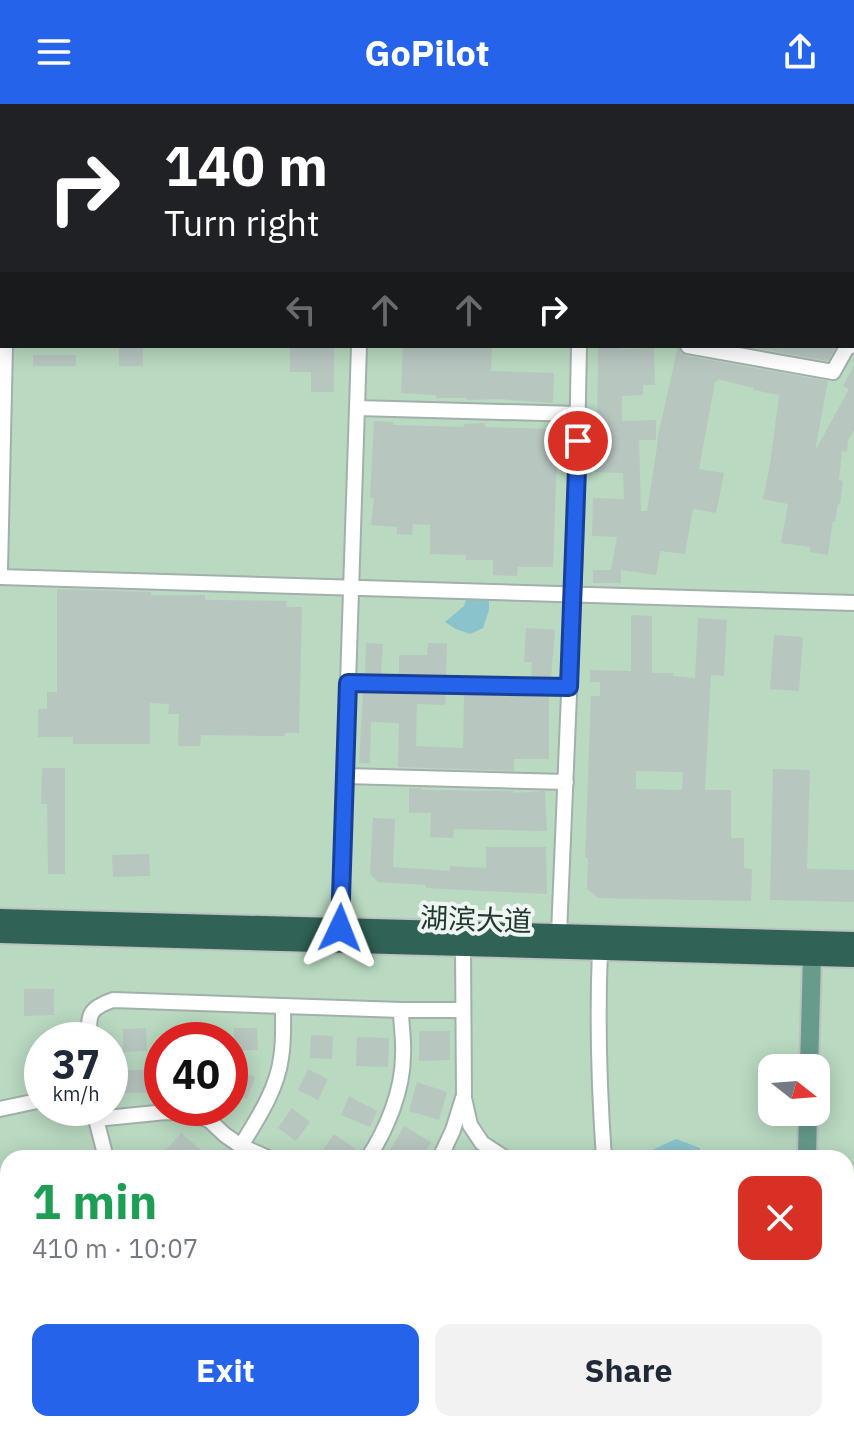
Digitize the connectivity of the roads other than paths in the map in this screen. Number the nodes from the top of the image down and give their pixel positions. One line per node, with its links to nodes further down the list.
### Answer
1 (5, 348): 8 (street)
2 (359, 348): 6 (street)
3 (579, 348): 7 (street)
4 (699, 348): 5 (street)
5 (846, 348)
6 (357, 408): 7 (street); 10 (street)
7 (578, 414): 11 (street)
8 (0, 570)
9 (0, 577): 10 (street)
10 (351, 588): 11 (street); 13 (street)
11 (573, 595): 12 (street); 14 (street)
12 (854, 603)
13 (348, 683): 14 (street); 15 (street)
14 (569, 687): 16 (street)
15 (345, 776): 16 (street); 18 (street)
16 (566, 782): 20 (street)
17 (0, 919): 18 (highway, 湖滨大道)
18 (340, 928): 20 (highway, 湖滨大道)
19 (0, 933): 22 (highway, 湖滨大道)
20 (559, 934): 21 (highway, 湖滨大道)
21 (854, 942)
22 (463, 946): 23 (highway, 湖滨大道); 28 (street)
23 (600, 950): 24 (highway, 湖滨大道); 43 (street)
24 (812, 956): 25 (highway, 湖滨大道); 30 (main road)
25 (854, 957)
26 (283, 1007): 27 (street); 29 (street); 37 (street)
27 (401, 1010): 28 (street); 40 (street)
28 (463, 1010): 31 (street)
29 (89, 1022)
30 (809, 1054)
31 (464, 1098): 41 (street); 42 (street)
32 (24, 1104): 33 (street)
33 (0, 1109)
34 (128, 1113): 37 (street)
35 (98, 1126): 38 (street)
36 (808, 1126): 44 (main road)
37 (241, 1146): 39 (street)
38 (104, 1150)
39 (250, 1150)
40 (372, 1150)
41 (444, 1150)
42 (493, 1150)
43 (604, 1150)
44 (807, 1150)

